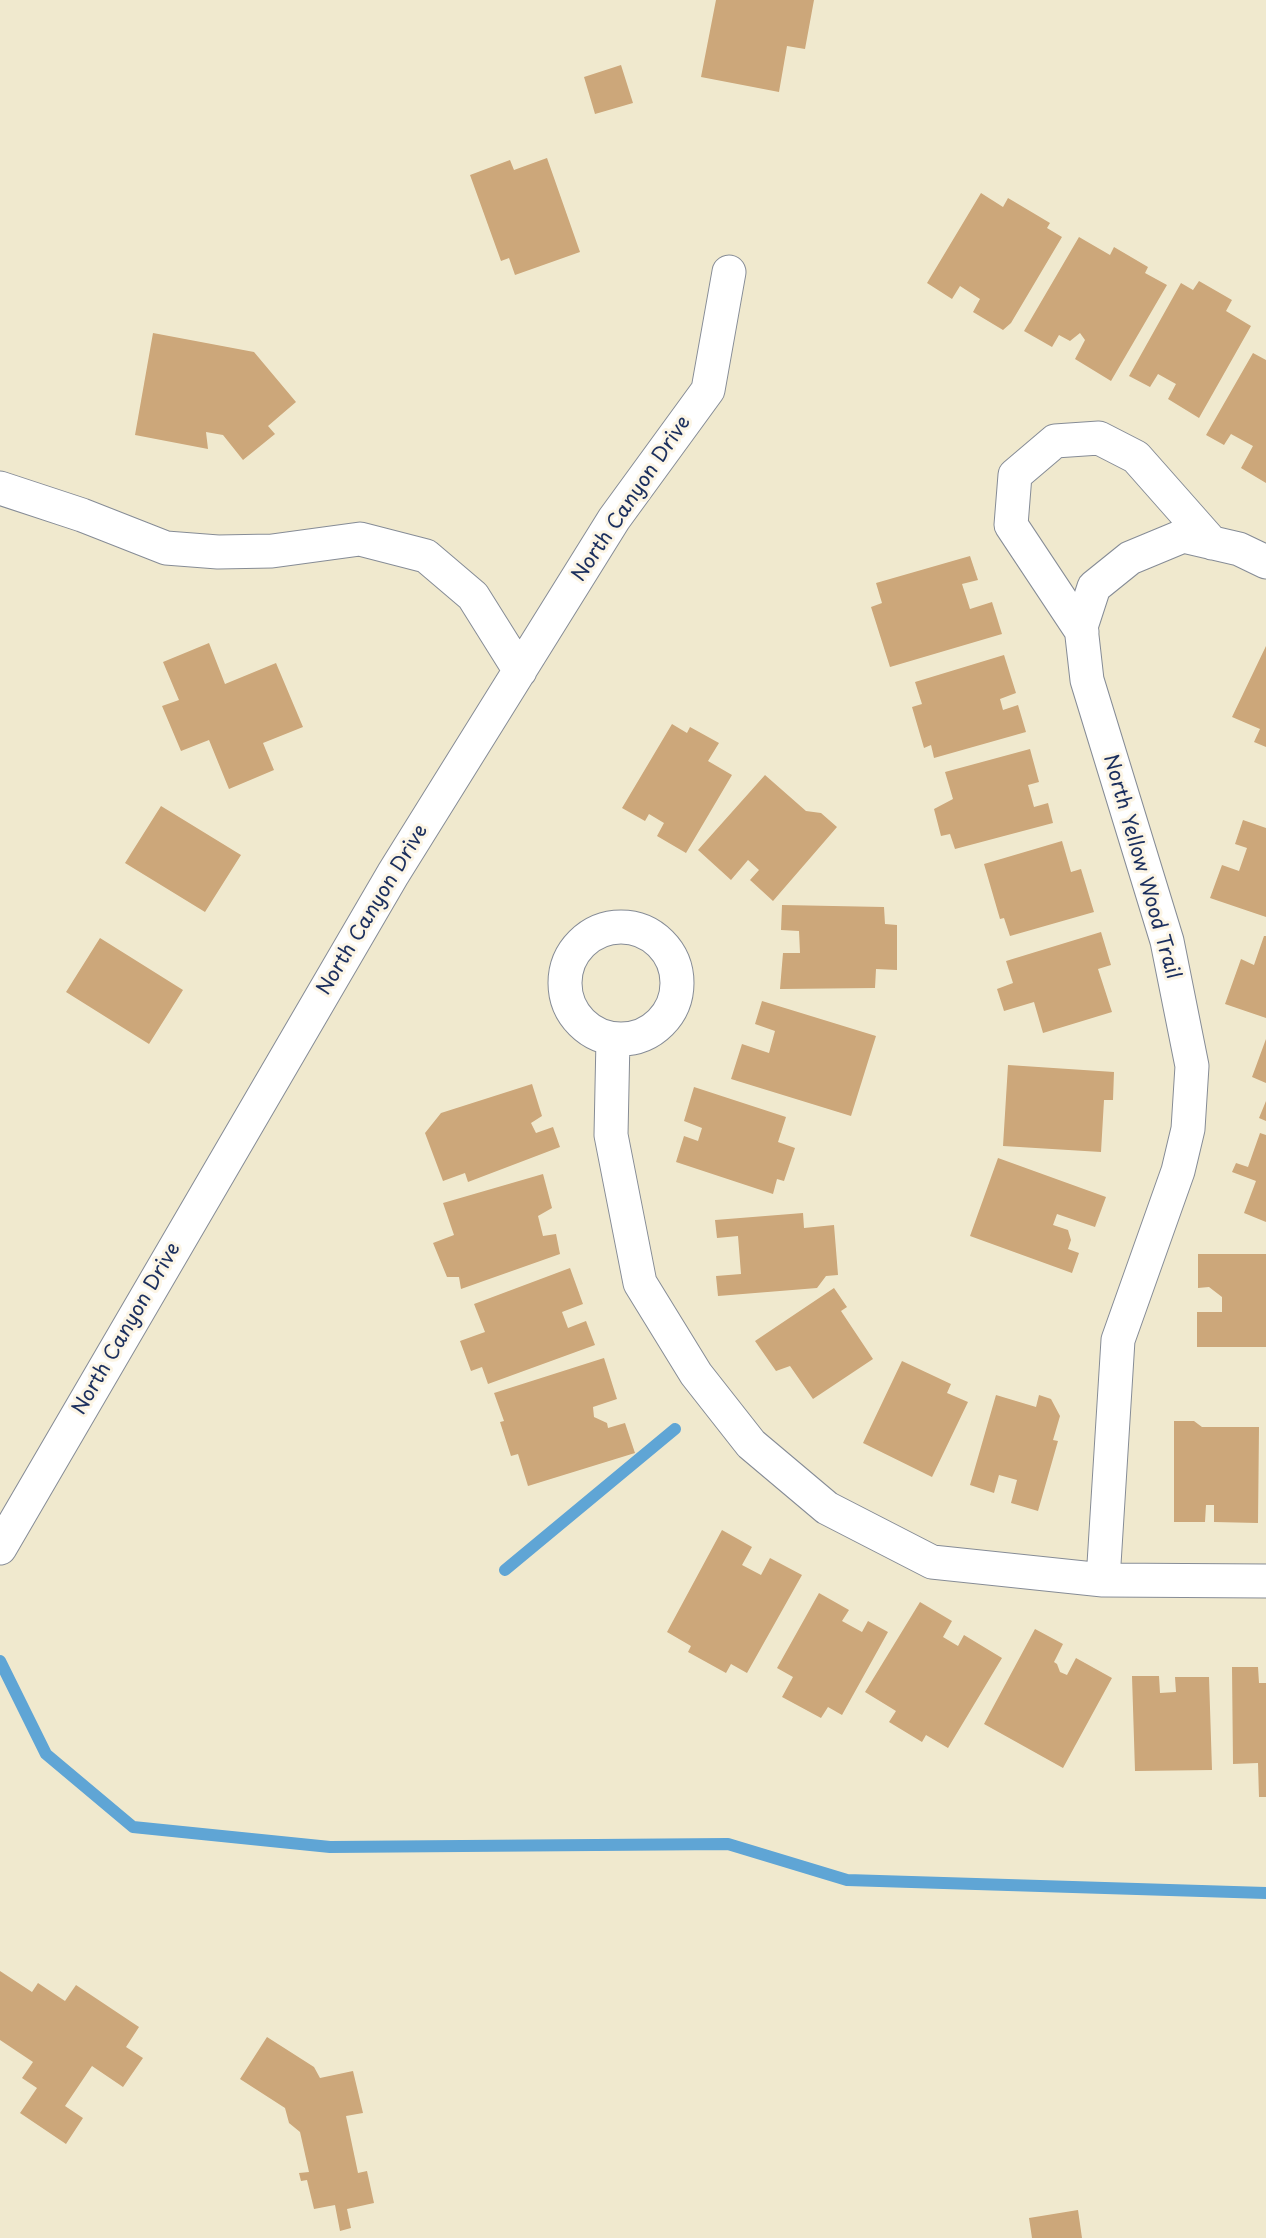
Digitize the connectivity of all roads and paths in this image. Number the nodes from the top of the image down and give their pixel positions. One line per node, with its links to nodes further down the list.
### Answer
1 (729, 272): 6 (street, North Canyon Drive)
2 (0, 488): 6 (street)
3 (1212, 543): 4 (street, North Yellow Wood Trail); 5 (street, North Yellow Wood Trail); 5 (street)
4 (1266, 562)
5 (1082, 632): 9 (street, North Yellow Wood Trail)
6 (520, 671): 8 (street, North Canyon Drive)
7 (613, 1039): 9 (street)
8 (0, 1548)
9 (1103, 1580): 10 (street)
10 (1266, 1581)

